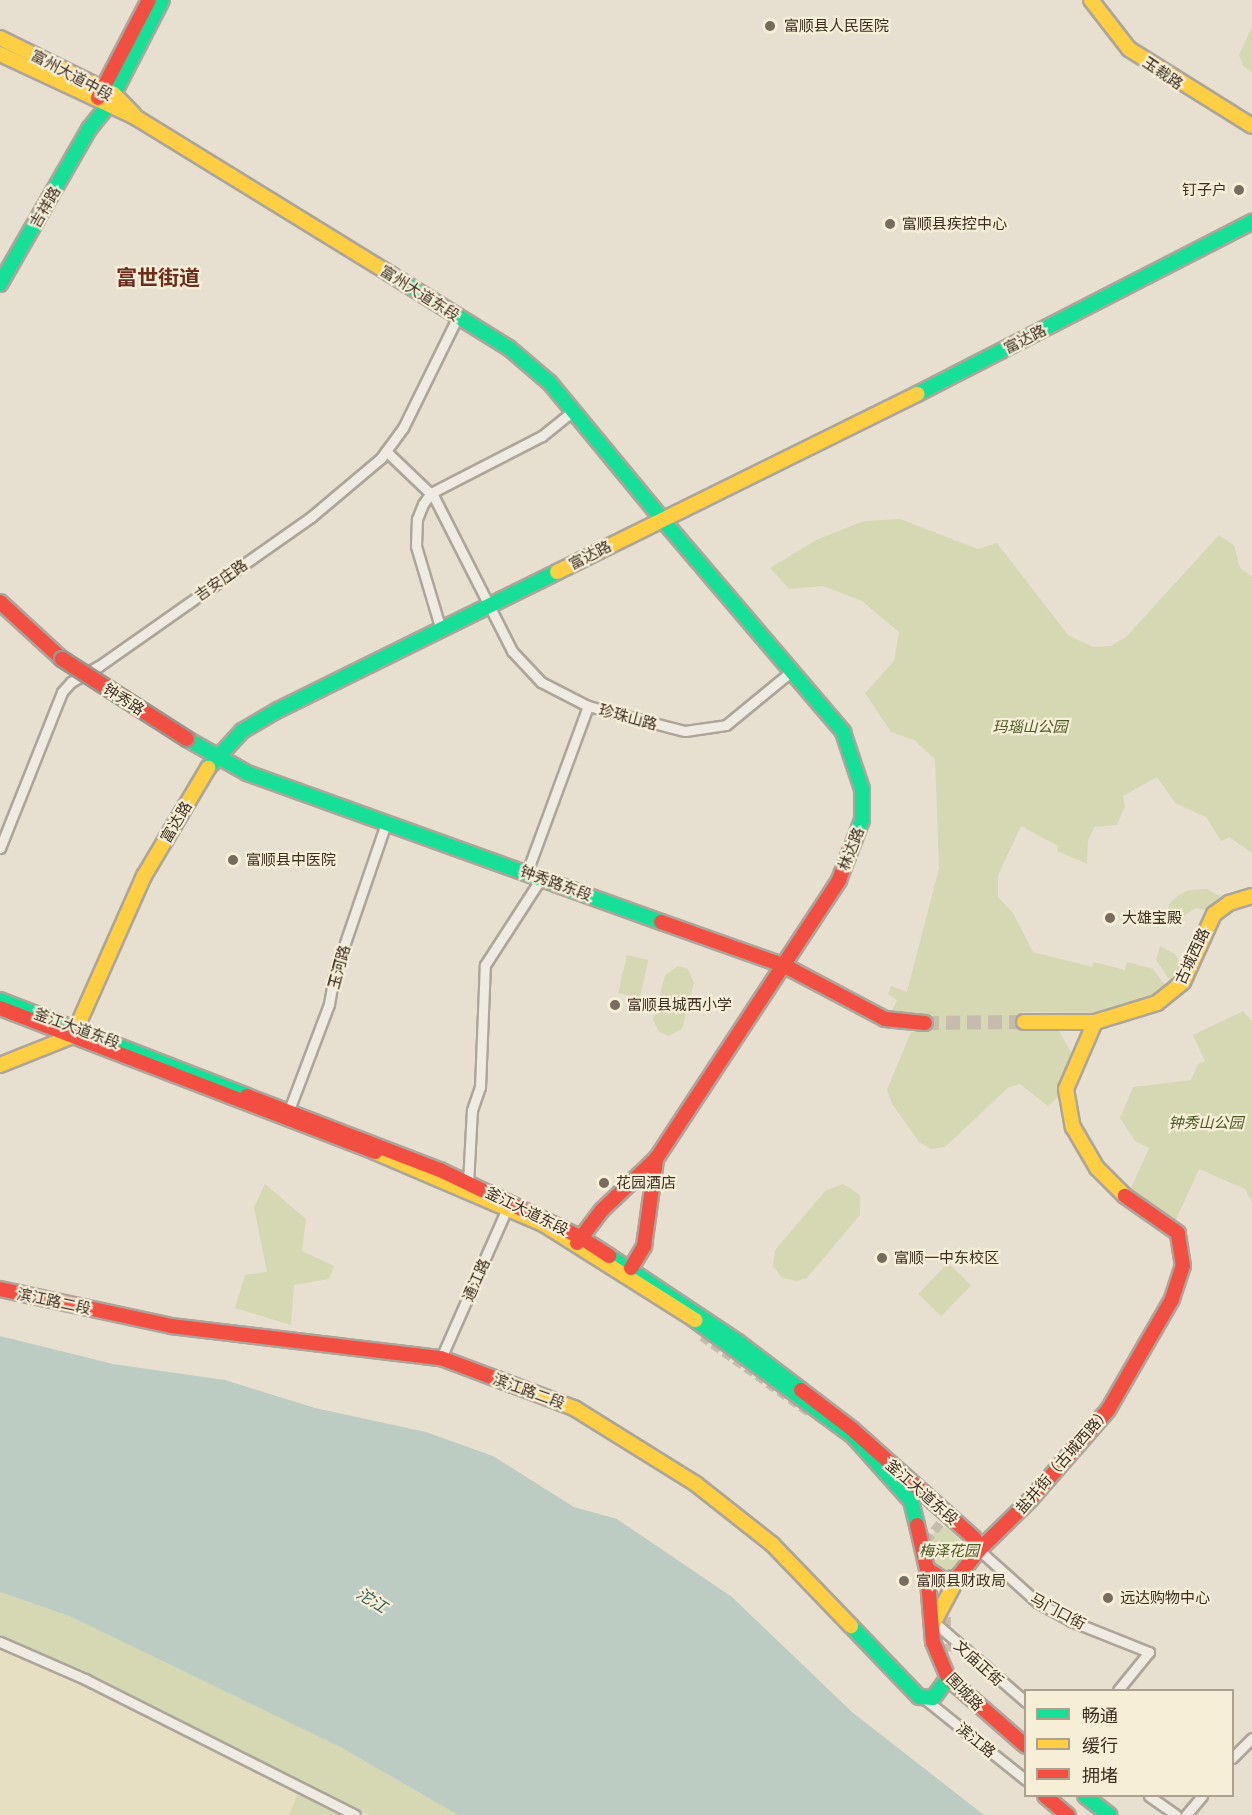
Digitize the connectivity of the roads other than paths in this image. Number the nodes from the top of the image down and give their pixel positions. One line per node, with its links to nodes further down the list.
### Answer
1 (149, 0): 6 (main road, 吉祥路)
2 (162, 0): 6 (main road, 吉祥路)
3 (1091, 0): 9 (main road, 玉裁路)
4 (0, 38): 6 (main road, 富州大道中段)
5 (0, 54): 7 (main road, 富州大道中段)
6 (108, 92): 7 (main road, 吉祥路); 8 (main road, 富州大道中段)
7 (101, 104): 8 (main road, 富州大道中段); 11 (main road, 吉祥路)
8 (135, 117): 12 (main road, 富州大道东段)
9 (1252, 126)
10 (1252, 222): 16 (main road, 富达路)
11 (0, 284)
12 (458, 316): 13 (main road, 富州大道东段); 14 (street, 吉安庄路)
13 (573, 411): 15 (street); 16 (main road, 富州大道东段)
14 (386, 451): 15 (street, 珍珠山路); 25 (street, 吉安庄路)
15 (431, 494): 18 (street, 珍珠山路); 19 (street)
16 (662, 519): 18 (main road, 富达路); 20 (main road, 林达路)
17 (0, 602): 22 (main road, 钟秀路, bridge)
18 (489, 606): 19 (main road, 富达路); 21 (street, 珍珠山路)
19 (441, 630): 23 (main road, 富达路)
20 (794, 670): 21 (street, 珍珠山路); 29 (main road, 林达路)
21 (588, 706): 26 (street)
22 (187, 739): 23 (main road, 钟秀路东段)
23 (215, 756): 24 (main road, 钟秀路东段); 35 (main road, 富达路)
24 (386, 823): 26 (main road, 钟秀路东段); 37 (street, 玉河路)
25 (0, 848)
26 (527, 872): 27 (main road, 钟秀路东段)
27 (542, 877): 29 (main road, 钟秀路东段); 39 (street)
28 (1252, 896): 33 (main road, 古城西路)
29 (785, 966): 34 (main road, 钟秀路东段); 38 (main road, 林达路)
30 (0, 1000): 35 (main road, 釜江大道东段)
31 (0, 1008): 35 (main road, 釜江大道东段)
32 (1024, 1022): 33 (main road, 古城西路)
33 (1095, 1022): 47 (main road, 盐井街（古城西路）)
34 (925, 1023)
35 (75, 1032): 36 (main road); 37 (main road, 釜江大道东段); 40 (main road, 釜江大道东段)
36 (0, 1065)
37 (289, 1110): 39 (main road, 釜江大道东段)
38 (657, 1159): 41 (main road); 42 (main road)
39 (468, 1183): 40 (main road, 釜江大道东段)
40 (509, 1205): 41 (main road, 釜江大道东段); 44 (street, 通江路)
41 (579, 1240): 42 (main road, 釜江大道东段); 46 (main road, 釜江大道东段)
42 (631, 1268): 45 (main road, 釜江大道东段)
43 (0, 1289): 44 (main road, 滨江路二段)
44 (441, 1359): 54 (main road, 滨江路二段)
45 (947, 1514): 46 (main road); 47 (main road, 釜江大道东段)
46 (922, 1544): 48 (main road, 釜江大道东段)
47 (979, 1550): 49 (main road); 53 (street, 马门口街)
48 (927, 1569): 49 (main road); 50 (main road, 围城路)
49 (958, 1577): 50 (main road)
50 (934, 1622): 52 (main road, 围城路); 55 (street, 文庙正街)
51 (0, 1642): 64 (street)
52 (948, 1678): 54 (main road); 57 (main road, 围城路)
53 (1119, 1689)
54 (926, 1700): 59 (street, 滨江路)
55 (1024, 1700)
56 (1252, 1738): 58 (street)
57 (1024, 1744)
58 (1234, 1757)
59 (1024, 1778)
60 (1046, 1797): 65 (main road)
61 (1086, 1797): 66 (main road)
62 (1150, 1797): 67 (street)
63 (1201, 1797): 68 (street)
64 (355, 1815)
65 (1068, 1815)
66 (1109, 1815)
67 (1176, 1815)
68 (1186, 1815)

